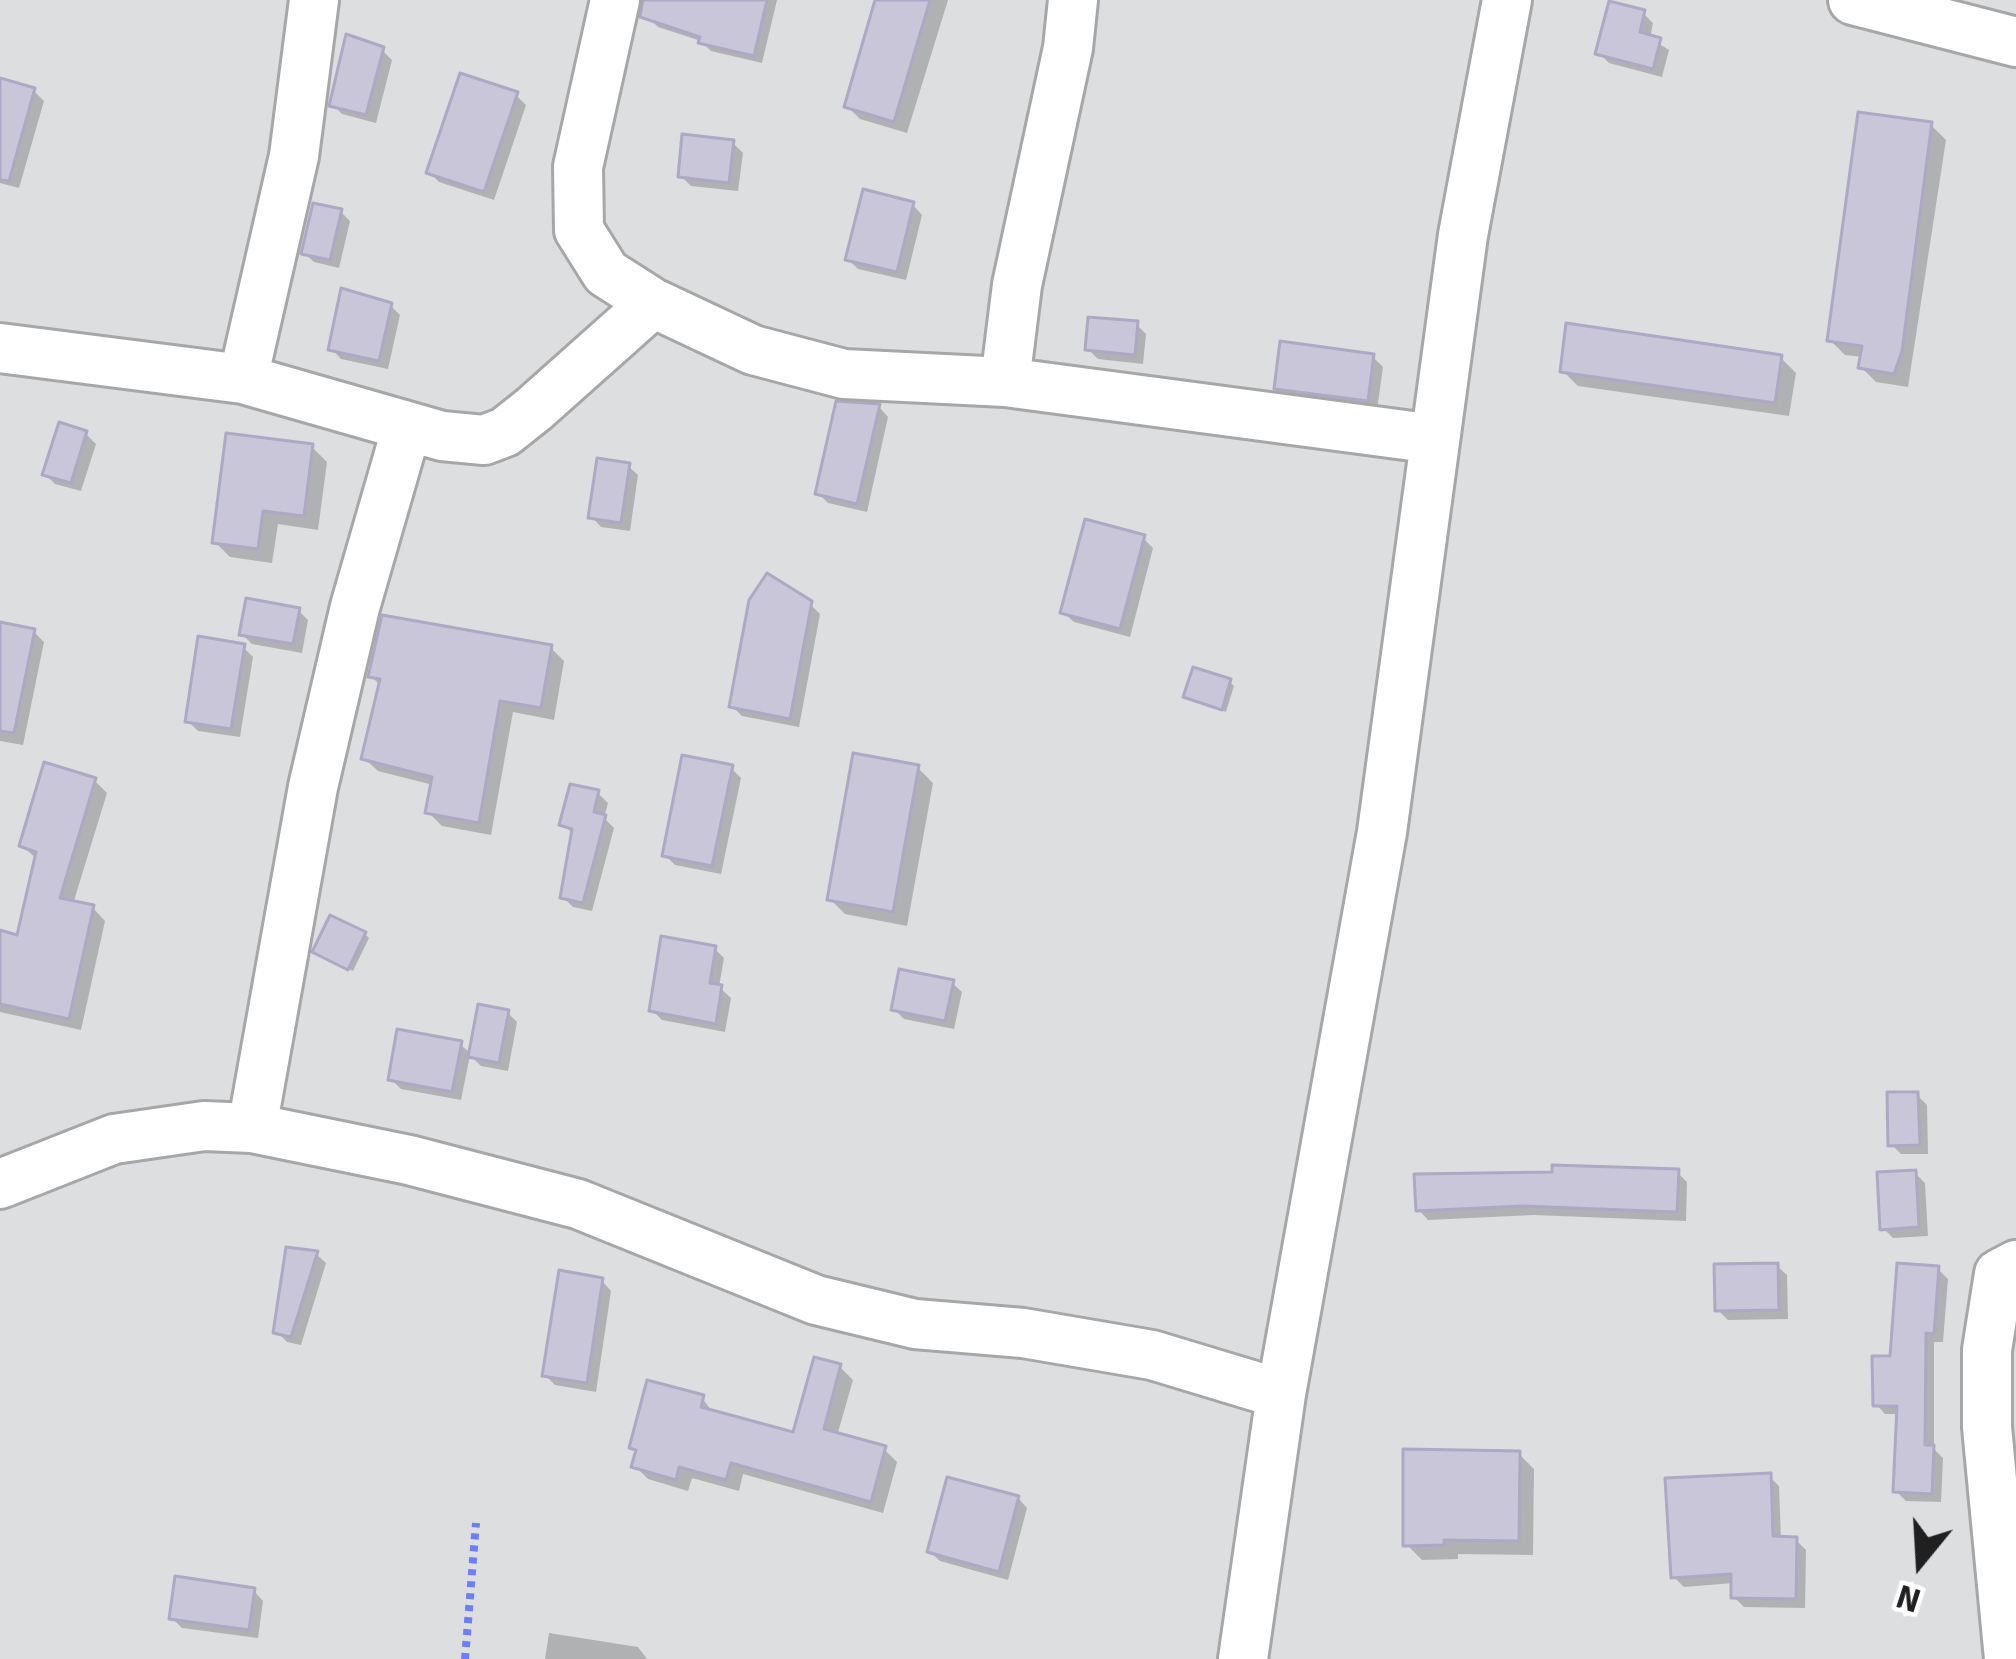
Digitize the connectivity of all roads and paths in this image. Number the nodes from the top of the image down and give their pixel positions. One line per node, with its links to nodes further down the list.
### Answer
1 (314, 0): 9 (street)
2 (615, 0): 7 (street)
3 (1073, 0): 10 (street)
4 (1507, 0): 12 (street)
5 (1852, 0): 6 (street)
6 (2016, 42)
7 (653, 303): 10 (street); 11 (street)
8 (0, 348): 9 (street)
9 (243, 379): 11 (street)
10 (1005, 382): 12 (street)
11 (407, 427): 13 (street)
12 (1435, 439): 16 (street)
13 (252, 1128): 14 (street); 16 (street)
14 (0, 1184)
15 (2016, 1265): 20 (street)
16 (1280, 1394): 19 (street)
17 (476, 1523): 18 (path)
18 (465, 1659)
19 (1243, 1659)
20 (2009, 1659)

